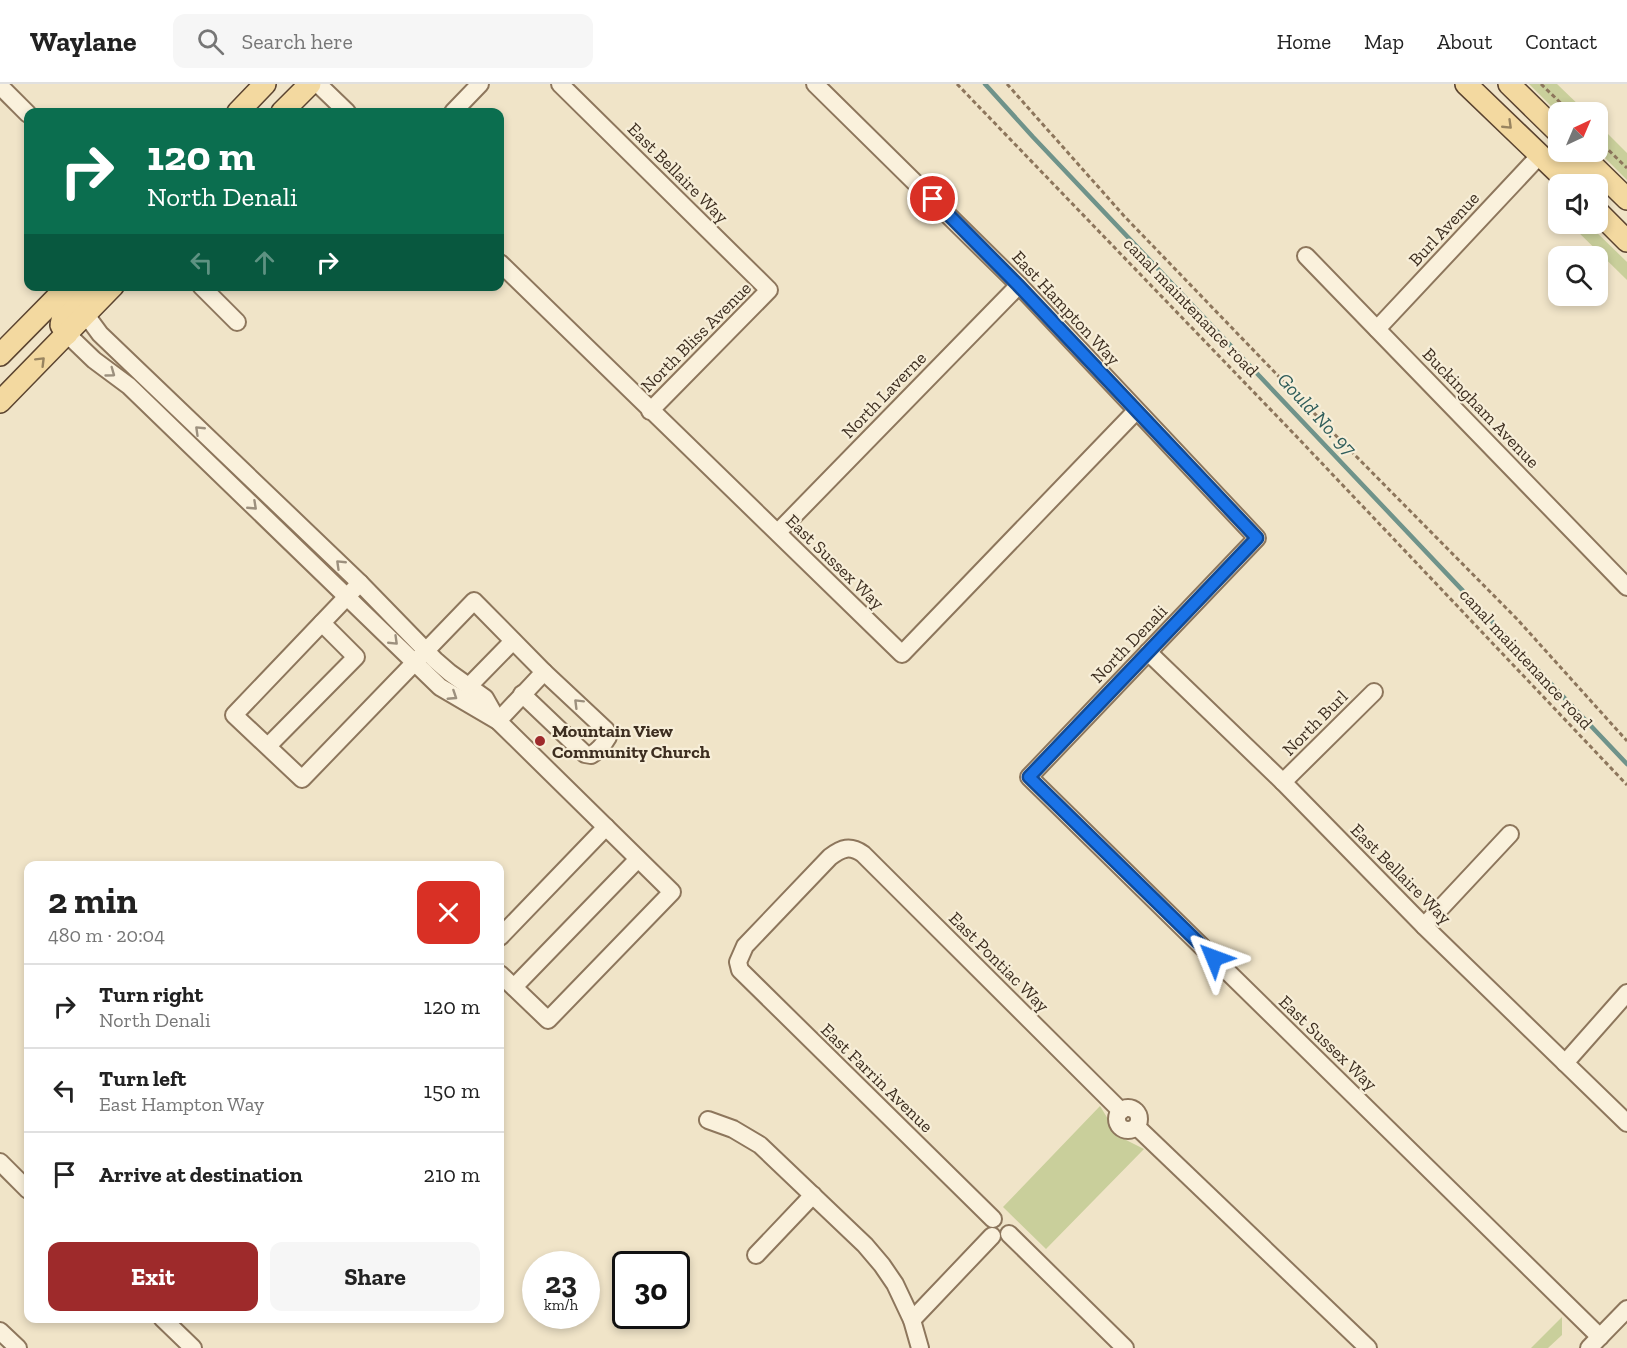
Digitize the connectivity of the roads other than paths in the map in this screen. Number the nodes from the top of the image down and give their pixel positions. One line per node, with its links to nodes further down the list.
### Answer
1 (265, 84): 10 (main road)
2 (310, 84): 11 (main road)
3 (318, 84): 12 (street)
4 (480, 84): 13 (street)
5 (560, 84): 28 (street, East Bellaire Way)
6 (815, 84): 27 (street, East Hampton Way)
7 (1466, 84): 16 (main road, one-way to 16)
8 (1509, 84): 15 (main road)
9 (0, 86): 14 (street)
10 (242, 108)
11 (286, 108)
12 (343, 108)
13 (457, 108)
14 (24, 110)
15 (1548, 122)
16 (1540, 155): 18 (main road); 19 (main road); 35 (street, Burl Avenue)
17 (1589, 162): 21 (main road)
18 (1560, 174)
19 (1579, 174)
20 (1608, 199): 22 (main road)
21 (1627, 199)
22 (1627, 215)
23 (1608, 222): 24 (main road)
24 (1627, 241)
25 (1306, 256): 35 (street, Buckingham Avenue)
26 (504, 266): 39 (street, East Sussex Way)
27 (1018, 285): 40 (street, East Hampton Way); 43 (street, North Laverne)
28 (769, 290): 39 (street, North Bliss Avenue)
29 (63, 291): 37 (main road)
30 (82, 291): 36 (main road)
31 (109, 291): 33 (main road)
32 (206, 291): 34 (street)
33 (86, 315): 36 (main road); 41 (street, one-way to 33)
34 (237, 322)
35 (1377, 329): 46 (street, Buckingham Avenue)
36 (67, 334): 38 (main road, one-way to 36); 42 (street, one-way to 42)
37 (0, 356)
38 (0, 402)
39 (650, 411): 43 (street, East Sussex Way)
40 (1136, 411): 43 (street, East Sussex Way); 44 (street, East Hampton Way)
41 (248, 476): 42 (street); 45 (street, one-way to 41)
42 (235, 490): 47 (street, one-way to 47)
43 (778, 532)
44 (1257, 538): 50 (street, North Denali)
45 (360, 583): 47 (street); 51 (street)
46 (1627, 587)
47 (348, 597): 48 (street); 51 (street, one-way to 51)
48 (322, 623): 57 (street); 57 (street)
49 (513, 641): 51 (street); 52 (street); 53 (street)
50 (1148, 652): 58 (street, North Denali); 59 (street, East Bellaire Way)
51 (421, 655): 53 (street); 56 (street, one-way to 56); 57 (street)
52 (544, 672): 55 (street); 55 (street, one-way to 52)
53 (469, 686): 56 (street)
54 (1374, 692): 59 (street, North Burl)
55 (522, 694): 56 (street)
56 (498, 721): 60 (street)
57 (268, 746)
58 (1029, 777): 81 (street, East Sussex Way)
59 (1282, 782): 63 (street, East Bellaire Way)
60 (606, 827): 62 (street); 64 (street)
61 (1510, 834): 63 (street)
62 (638, 859): 67 (street); 67 (street)
63 (1424, 926): 69 (street, East Bellaire Way)
64 (504, 933)
65 (738, 962): 75 (street, East Farrin Avenue); 86 (street, East Pontiac Way)
66 (504, 978): 67 (street)
67 (514, 987)
68 (1627, 993): 69 (street)
69 (1565, 1063): 71 (street, East Bellaire Way)
70 (708, 1119): 74 (street)
71 (1627, 1123)
72 (0, 1162): 73 (street)
73 (24, 1186)
74 (813, 1195): 76 (street); 78 (street)
75 (998, 1230): 78 (street); 85 (street, East Farrin Avenue)
76 (756, 1255)
77 (1627, 1309): 81 (street)
78 (912, 1320): 84 (street)
79 (167, 1323): 83 (street)
80 (0, 1331): 82 (street)
81 (1595, 1342)
82 (18, 1348)
83 (193, 1348)
84 (920, 1348)
85 (1125, 1348)
86 (1368, 1348)

